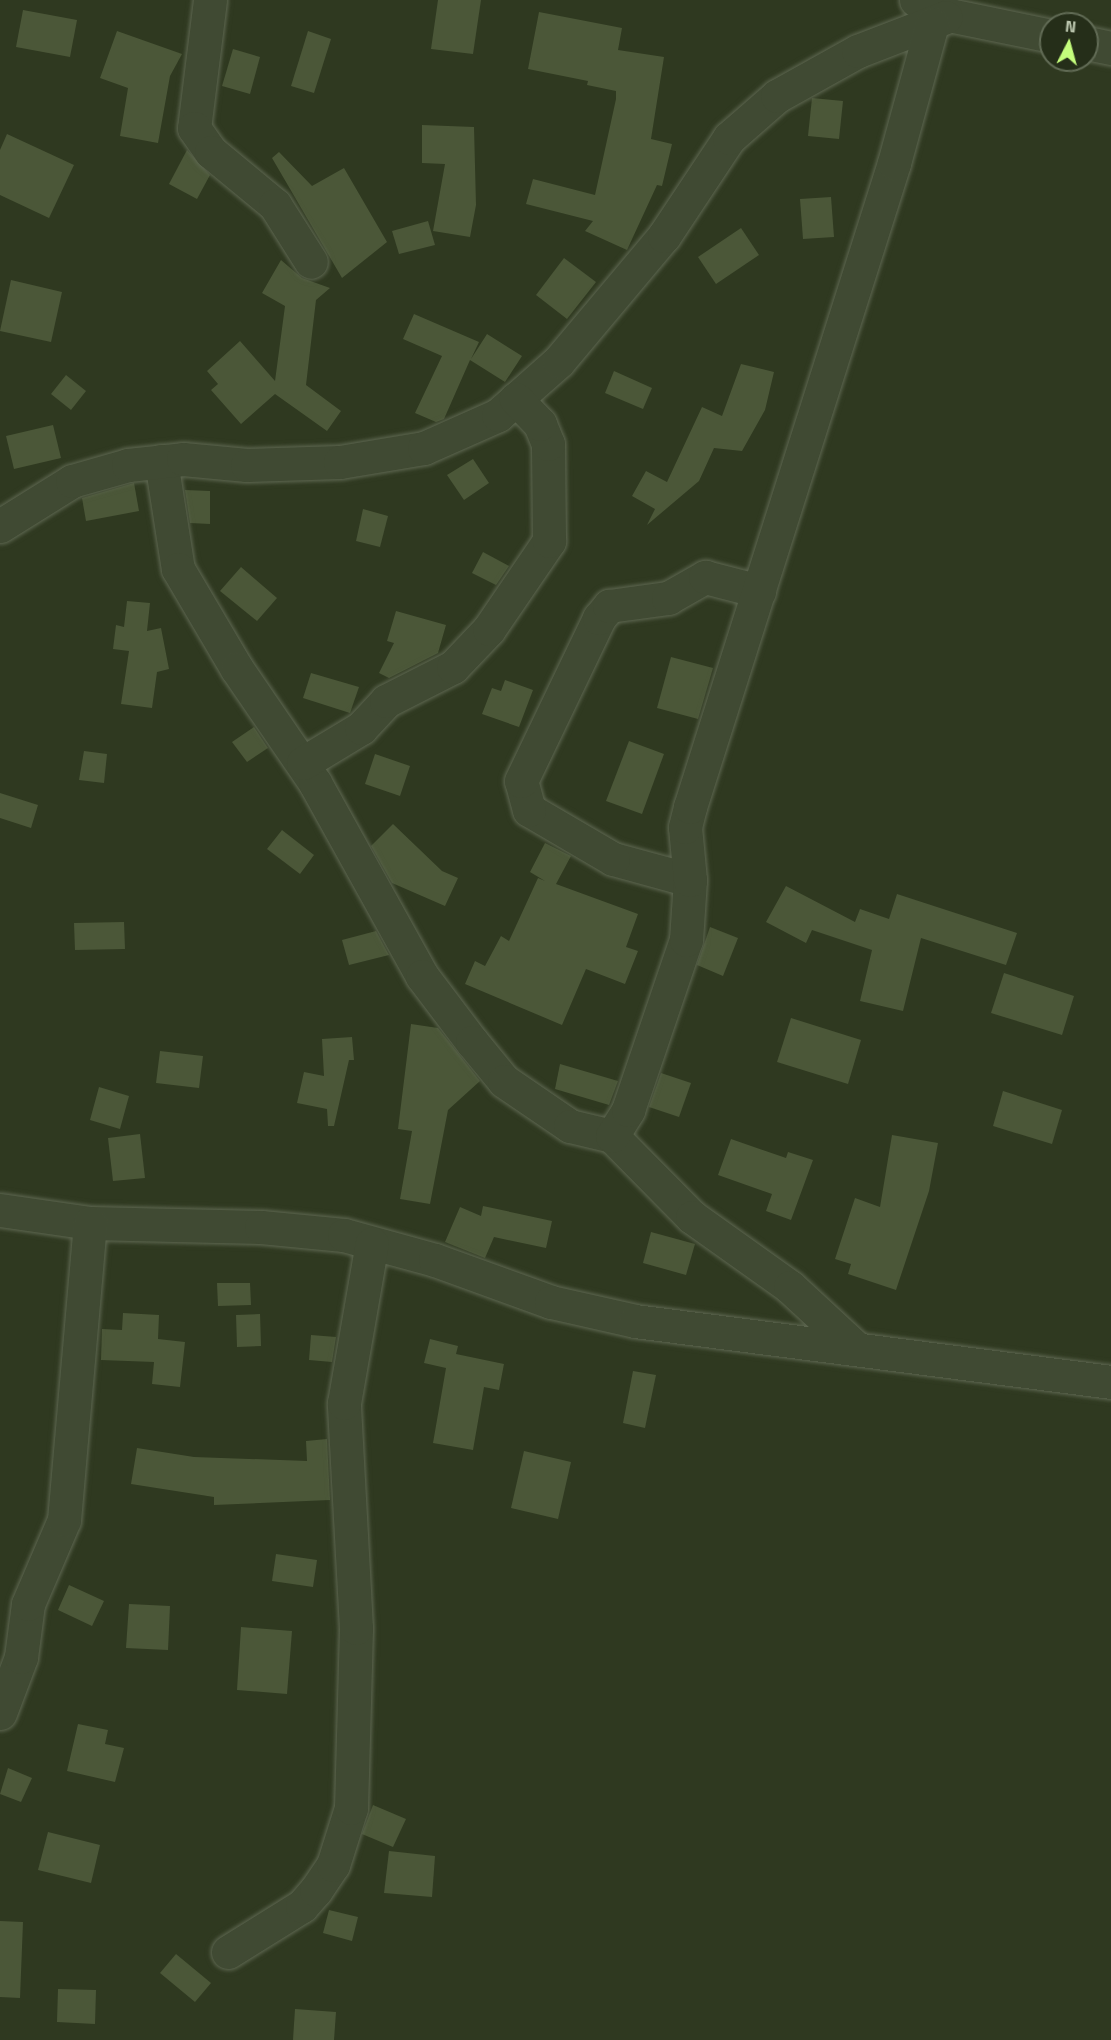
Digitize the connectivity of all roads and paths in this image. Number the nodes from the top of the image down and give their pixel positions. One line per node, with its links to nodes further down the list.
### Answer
1 (210, 0): 4 (street)
2 (932, 13): 3 (street); 5 (street); 8 (street)
3 (1039, 34)
4 (311, 262)
5 (516, 399): 6 (street); 9 (street)
6 (161, 461): 7 (street); 9 (street)
7 (0, 526)
8 (759, 591): 10 (street); 10 (street)
9 (303, 763): 11 (street)
10 (690, 880): 11 (street)
11 (612, 1136): 15 (street)
12 (0, 1210): 13 (street)
13 (90, 1223): 14 (street); 17 (street)
14 (372, 1243): 15 (street); 18 (street)
15 (856, 1348): 16 (street)
16 (1111, 1382)
17 (0, 1713)
18 (228, 1952)

